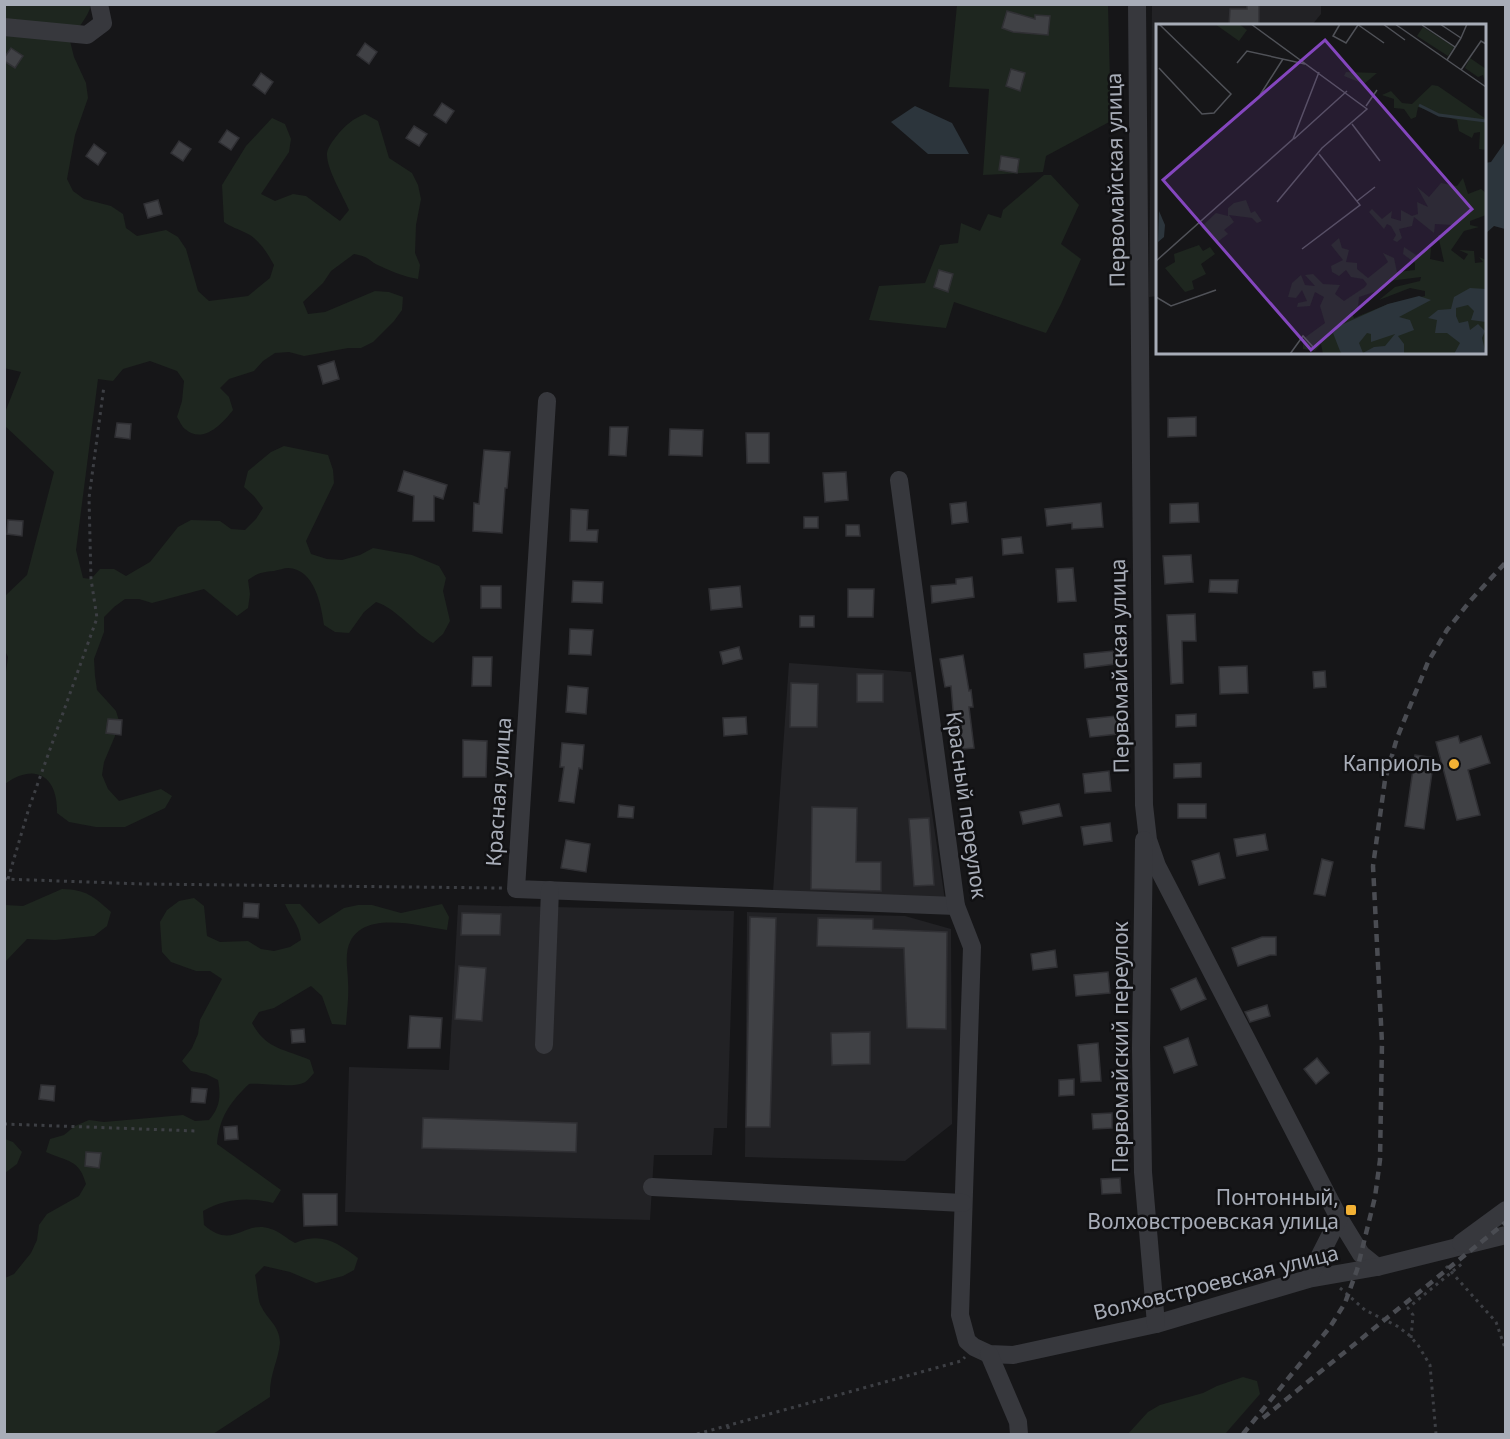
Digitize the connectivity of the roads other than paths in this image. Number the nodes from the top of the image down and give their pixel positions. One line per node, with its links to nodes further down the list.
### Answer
1 (99, 4): 3 (street)
2 (1137, 4): 6 (street, Первомайская улица)
3 (4, 27)
4 (547, 401): 7 (street, Красная улица)
5 (899, 480): 8 (street, Красный переулок)
6 (1144, 806): 13 (street, Первомайская улица); 18 (street, Первомайский переулок)
7 (550, 890): 8 (street, Красная улица); 9 (street)
8 (956, 906): 11 (street, Красный переулок)
9 (544, 1045)
10 (652, 1187): 11 (street)
11 (963, 1203): 19 (street, Красный переулок)
12 (1506, 1210): 15 (street)
13 (1339, 1218): 16 (street, Первомайская улица); 17 (street)
14 (1506, 1235): 15 (street, Волховстроевская улица)
15 (1461, 1253): 16 (street, Волховстроевская улица)
16 (1377, 1267): 17 (street, Волховстроевская улица)
17 (1308, 1279): 18 (street, Волховстроевская улица)
18 (1156, 1324): 19 (street, Волховстроевская улица)
19 (981, 1350): 20 (street, Красный переулок)
20 (1019, 1434)

